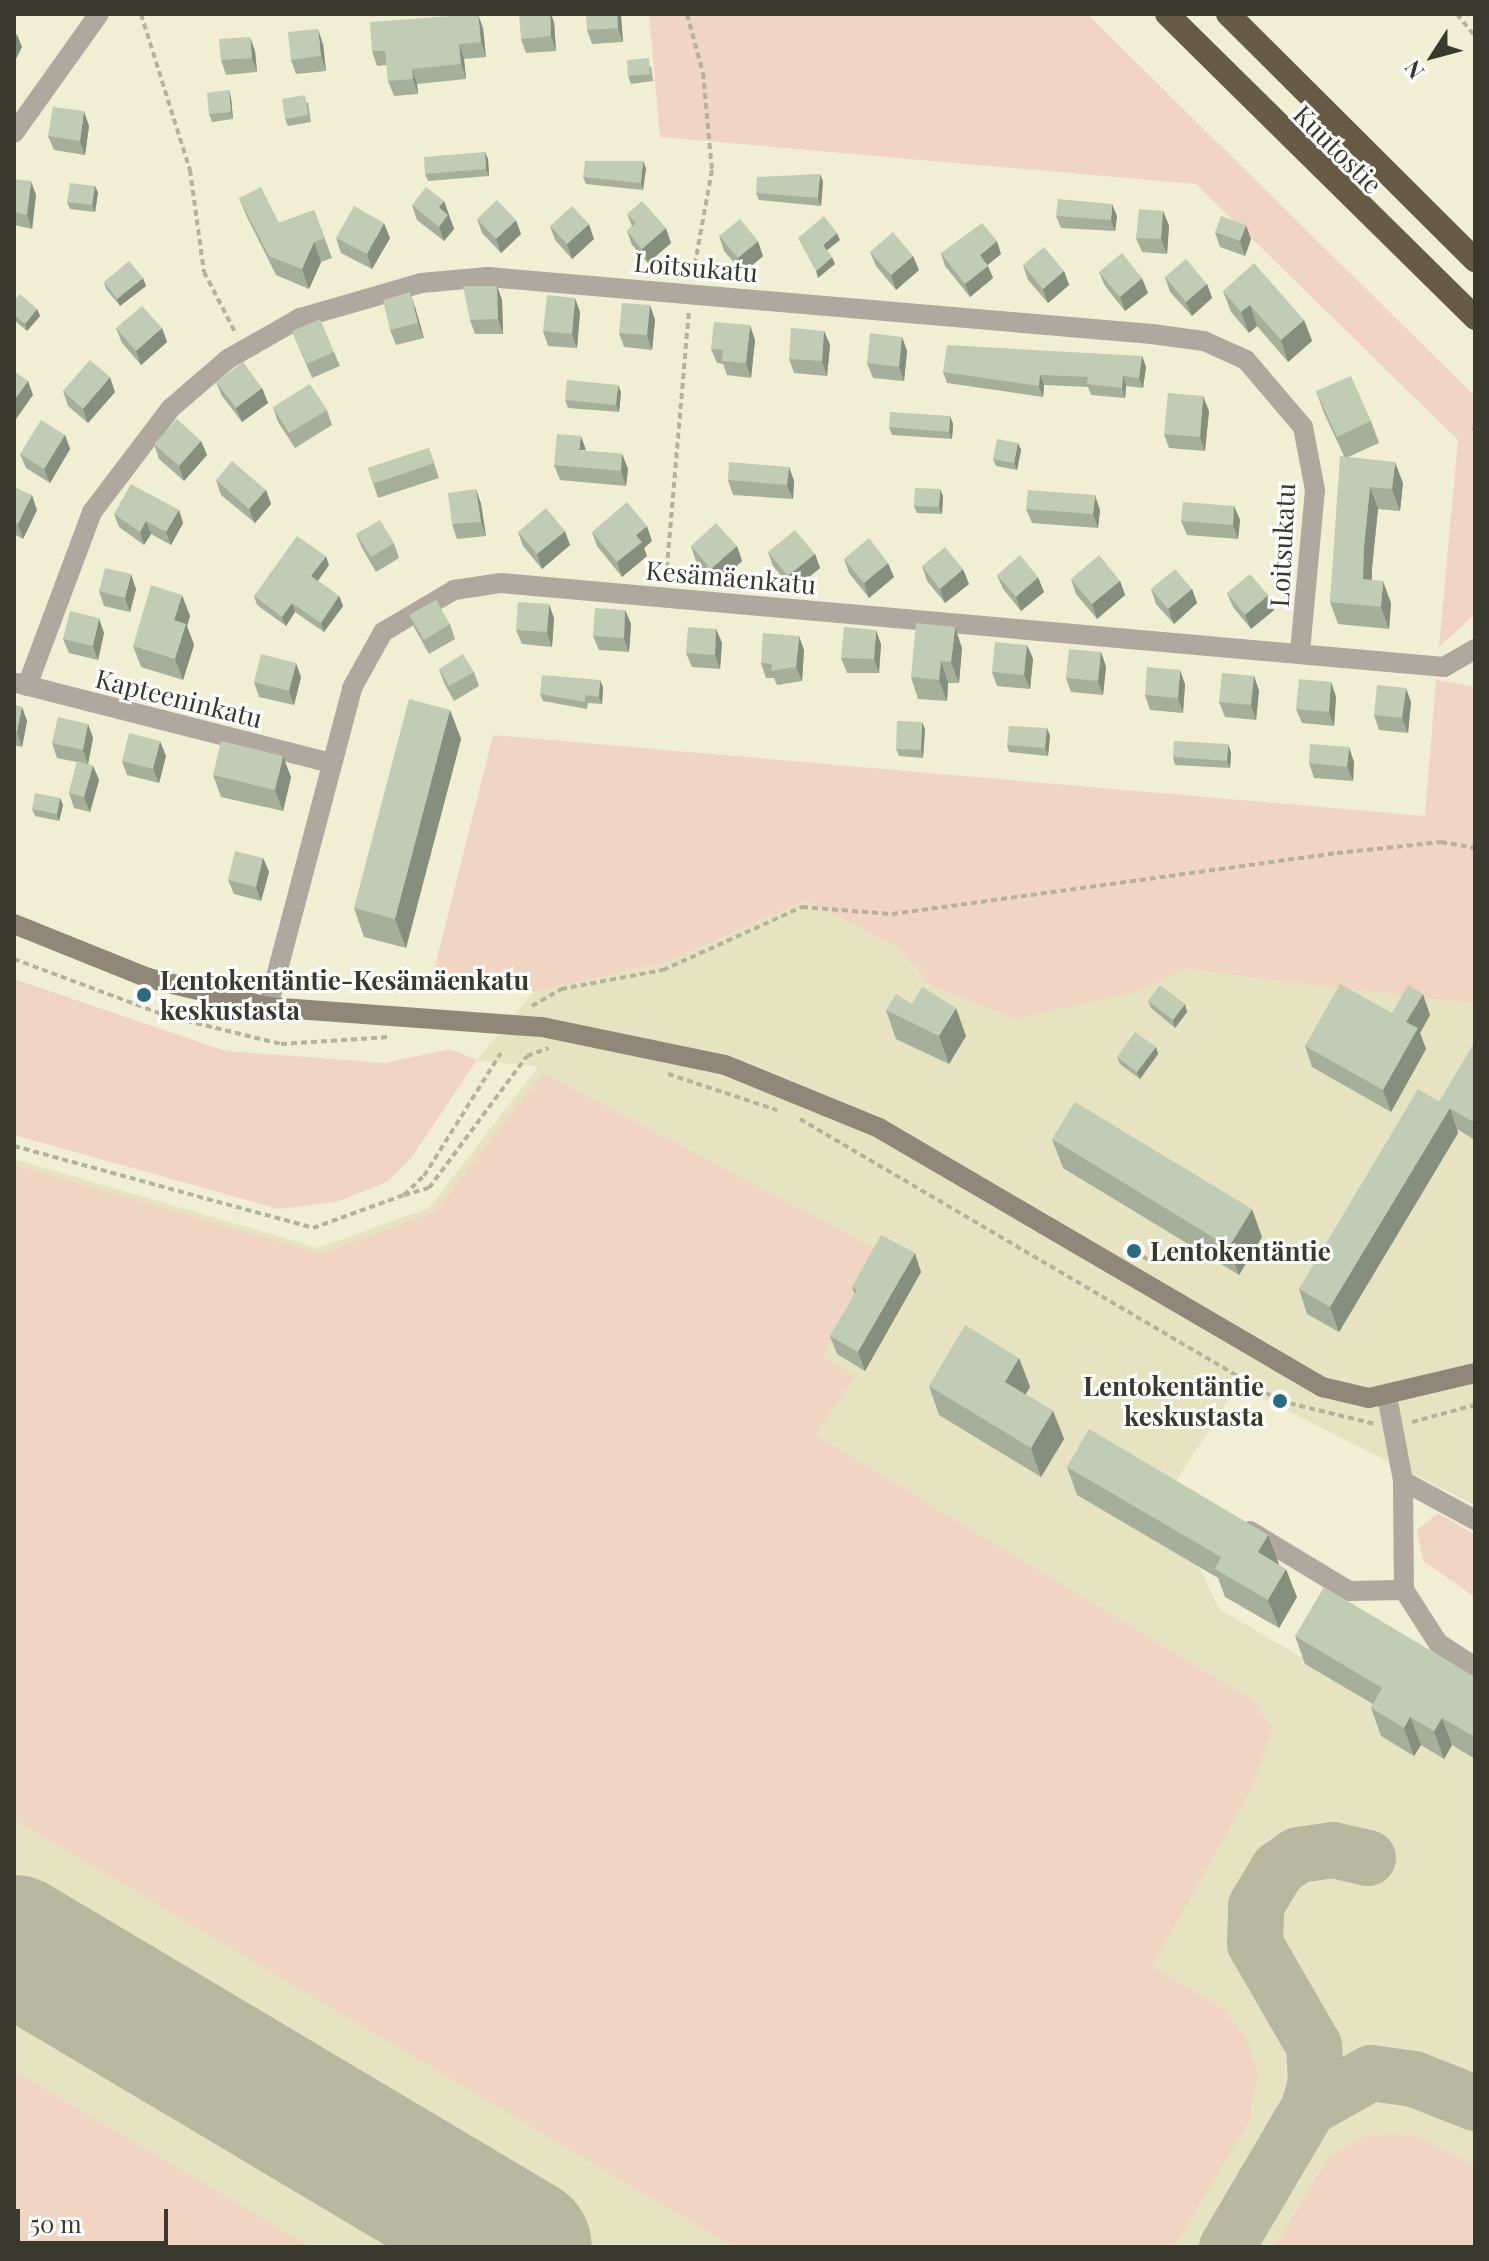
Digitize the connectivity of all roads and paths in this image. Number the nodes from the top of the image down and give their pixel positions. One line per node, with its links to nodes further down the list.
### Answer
1 (99, 14): 7 (street)
2 (141, 14): 10 (path)
3 (1167, 14): 9 (highway, Kuutostie)
4 (1228, 14): 8 (highway, Kuutostie)
5 (1457, 14): 6 (path)
6 (1475, 36)
7 (14, 133)
8 (1475, 260)
9 (1475, 318)
10 (245, 350): 12 (street, Loitsukatu); 13 (street, Loitsukatu)
11 (1475, 649): 12 (street, Kesämäenkatu)
12 (1300, 653): 14 (street, Kesämäenkatu)
13 (20, 684): 14 (street, Kapteeninkatu)
14 (331, 763): 18 (street, Kesämäenkatu)
15 (1475, 848): 19 (path)
16 (14, 924): 18 (street)
17 (14, 959): 20 (path)
18 (268, 1007): 27 (street)
19 (528, 1010)
20 (402, 1034)
21 (538, 1041): 25 (path)
22 (501, 1053): 25 (path)
23 (659, 1070): 30 (path)
24 (14, 1146): 25 (path)
25 (404, 1195)
26 (1475, 1373): 27 (street)
27 (1387, 1396): 31 (street)
28 (1475, 1405): 29 (path)
29 (1413, 1422)
30 (1363, 1424)
31 (1403, 1481): 33 (street); 34 (street)
32 (1230, 1519): 34 (street)
33 (1475, 1520)
34 (1404, 1590): 35 (street)
35 (1475, 1667)

